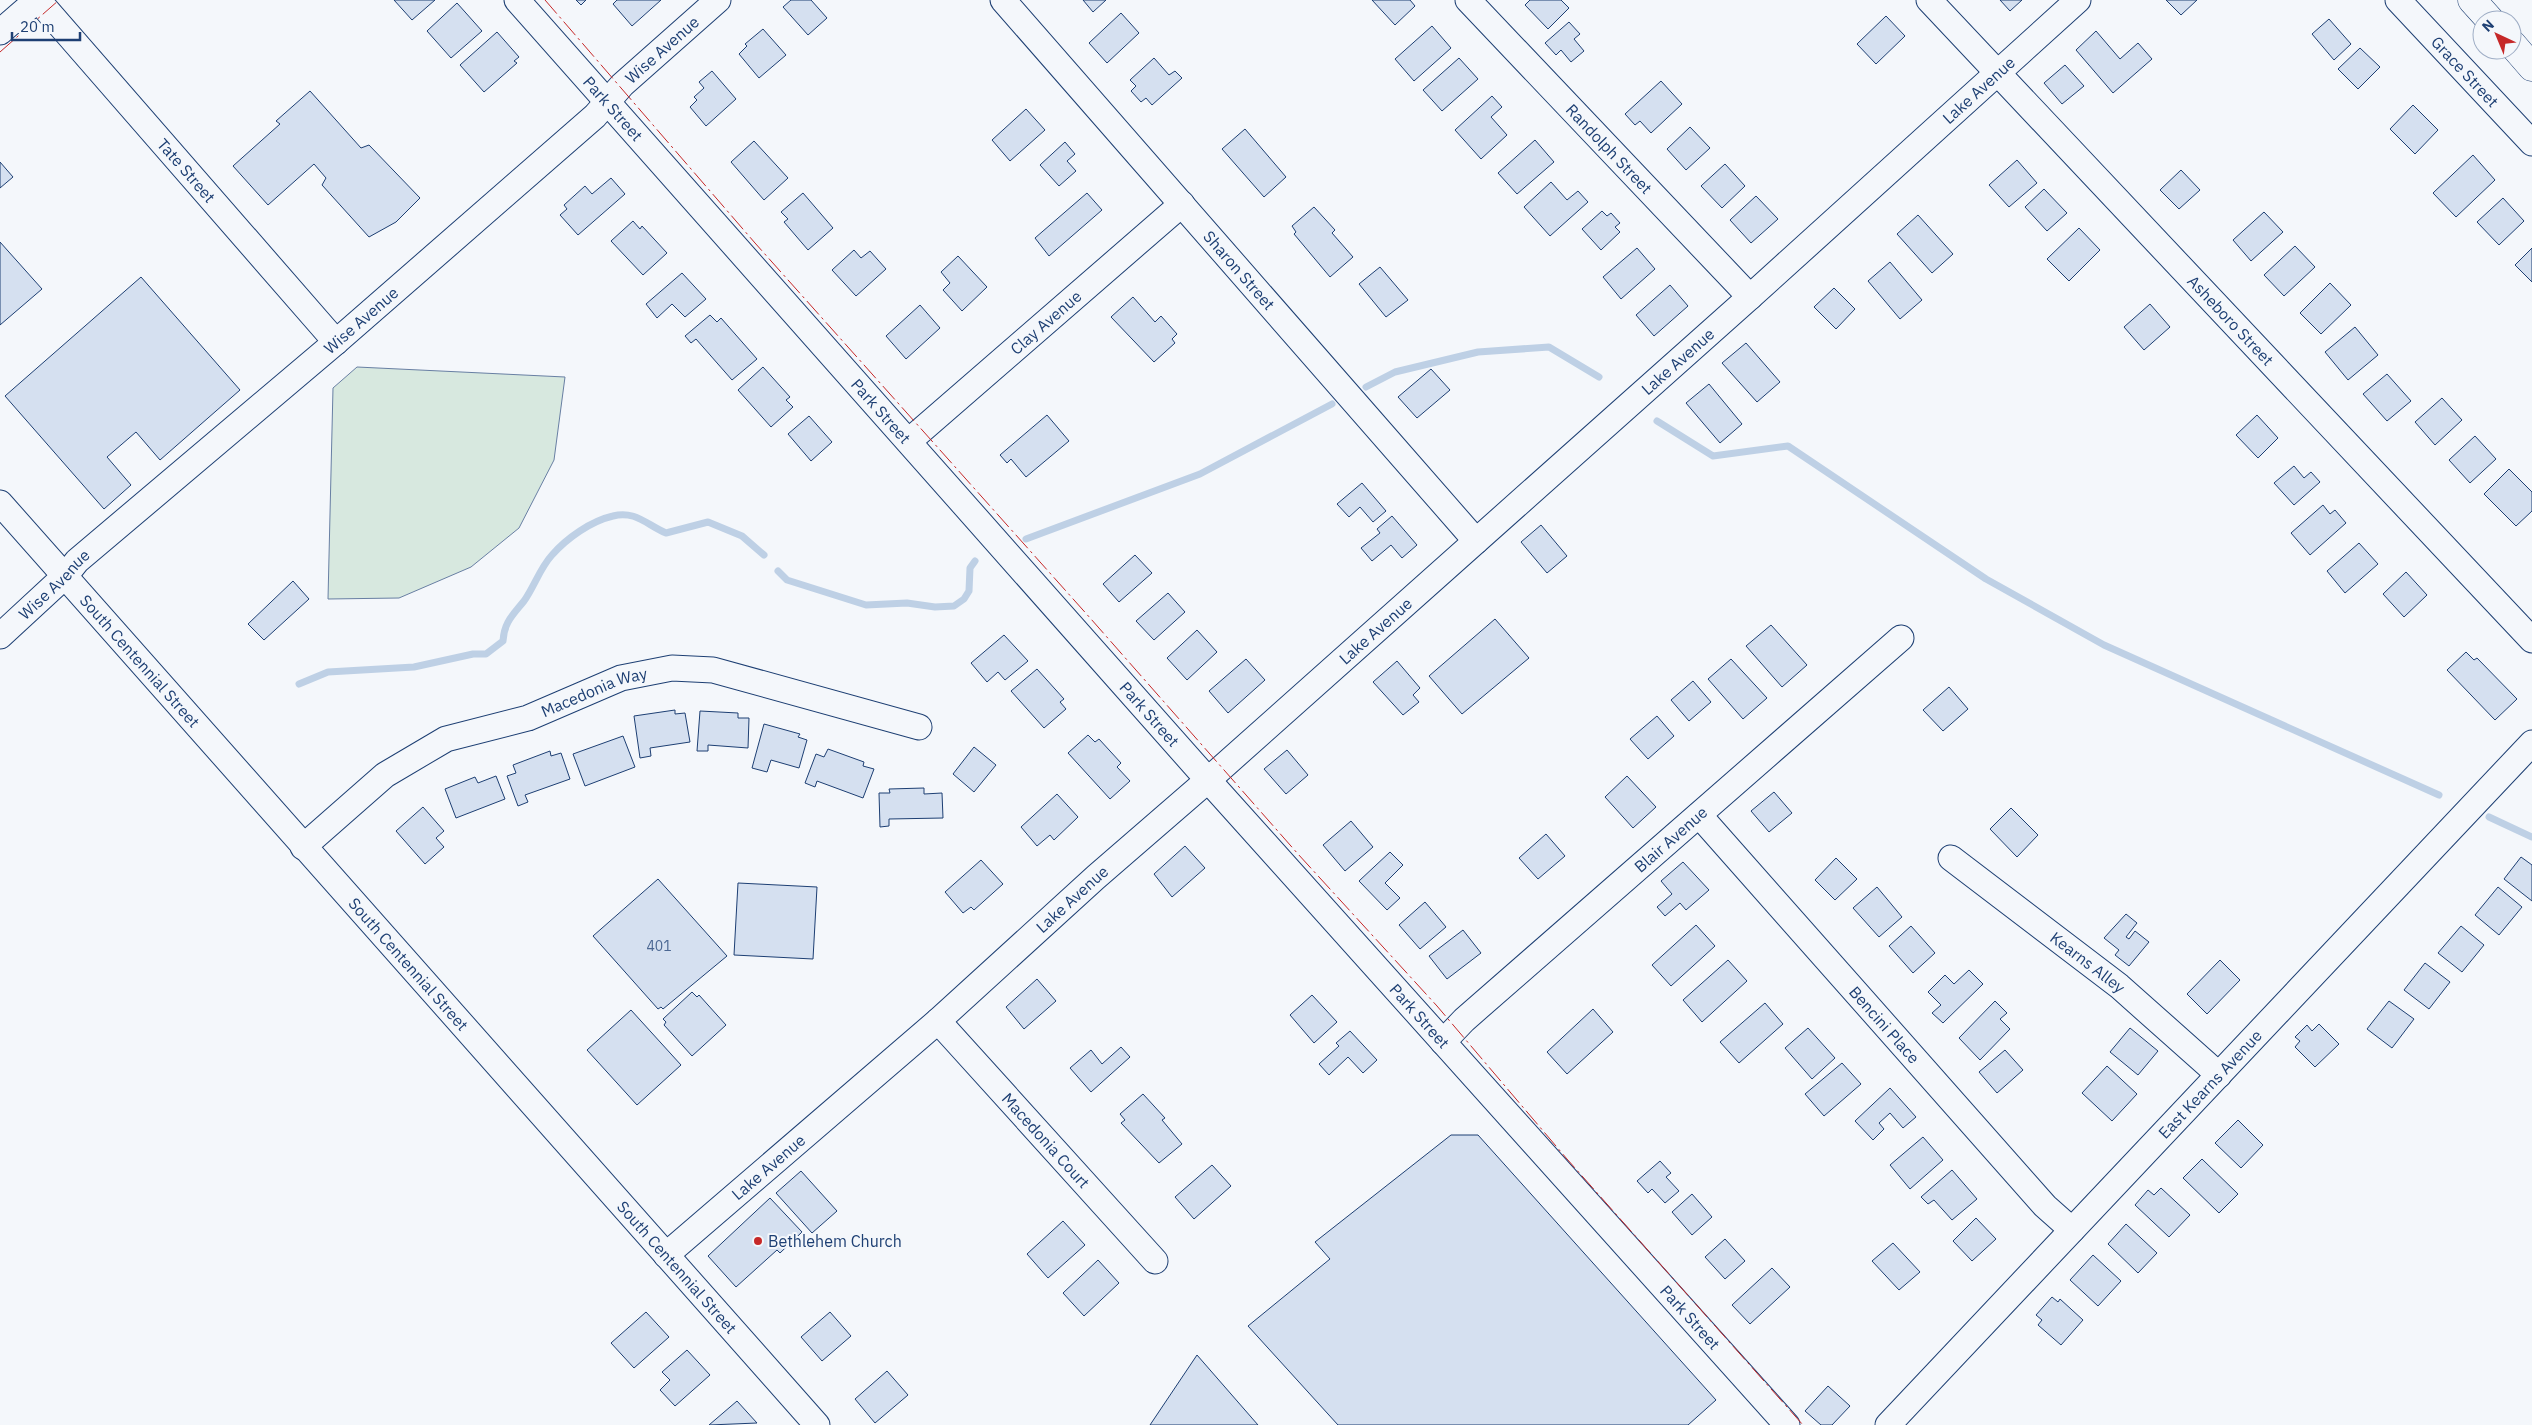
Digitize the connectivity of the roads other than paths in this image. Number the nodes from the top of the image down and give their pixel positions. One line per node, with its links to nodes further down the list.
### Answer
1 (37, 0): 11 (street); 19 (street, Tate Street)
2 (517, 0): 15 (street, Park Street)
3 (718, 0): 15 (street, Wise Avenue)
4 (1003, 0): 17 (street, Sharon Street)
5 (1468, 0): 18 (street, Randolph Street)
6 (1929, 0): 14 (street, Asheboro Street)
7 (2078, 0): 14 (street, Lake Avenue)
8 (2398, 0): 16 (street, Grace Street)
9 (2472, 0): 10 (main road)
10 (2481, 10)
11 (0, 32)
12 (2522, 56): 13 (main road)
13 (2532, 67)
14 (1997, 73): 18 (street, Lake Avenue); 26 (street, Asheboro Street)
15 (607, 101): 19 (street, Wise Avenue); 20 (street, Park Street)
16 (2532, 143)
17 (1182, 204): 20 (street, Clay Avenue); 22 (street, Sharon Street)
18 (1750, 297): 22 (street, Lake Avenue)
19 (336, 342): 23 (street, Wise Avenue)
20 (910, 441): 29 (street, Park Street)
21 (0, 503): 23 (street, South Centennial Street)
22 (1476, 541): 29 (street, Lake Avenue)
23 (64, 576): 24 (street, Wise Avenue); 31 (street, South Centennial Street)
24 (0, 636)
25 (1901, 638): 30 (street, Blair Avenue)
26 (2532, 640)
27 (919, 727): 31 (street, Macedonia Way)
28 (2532, 743): 35 (street, East Kearns Avenue)
29 (1208, 780): 33 (street, Lake Avenue); 34 (street, Park Street)
30 (1700, 815): 34 (street, Blair Avenue); 36 (street, Bencini Place)
31 (303, 846): 37 (street, South Centennial Street)
32 (1951, 858): 35 (street, Kearns Alley)
33 (938, 1021): 37 (street, Lake Avenue); 38 (street, Macedonia Court)
34 (1443, 1042): 40 (street, Park Street)
35 (2219, 1075): 36 (street, East Kearns Avenue)
36 (2072, 1230): 41 (street, East Kearns Avenue)
37 (666, 1256): 39 (street, South Centennial Street)
38 (1155, 1261)
39 (816, 1425)
40 (1787, 1425)
41 (1888, 1425)

